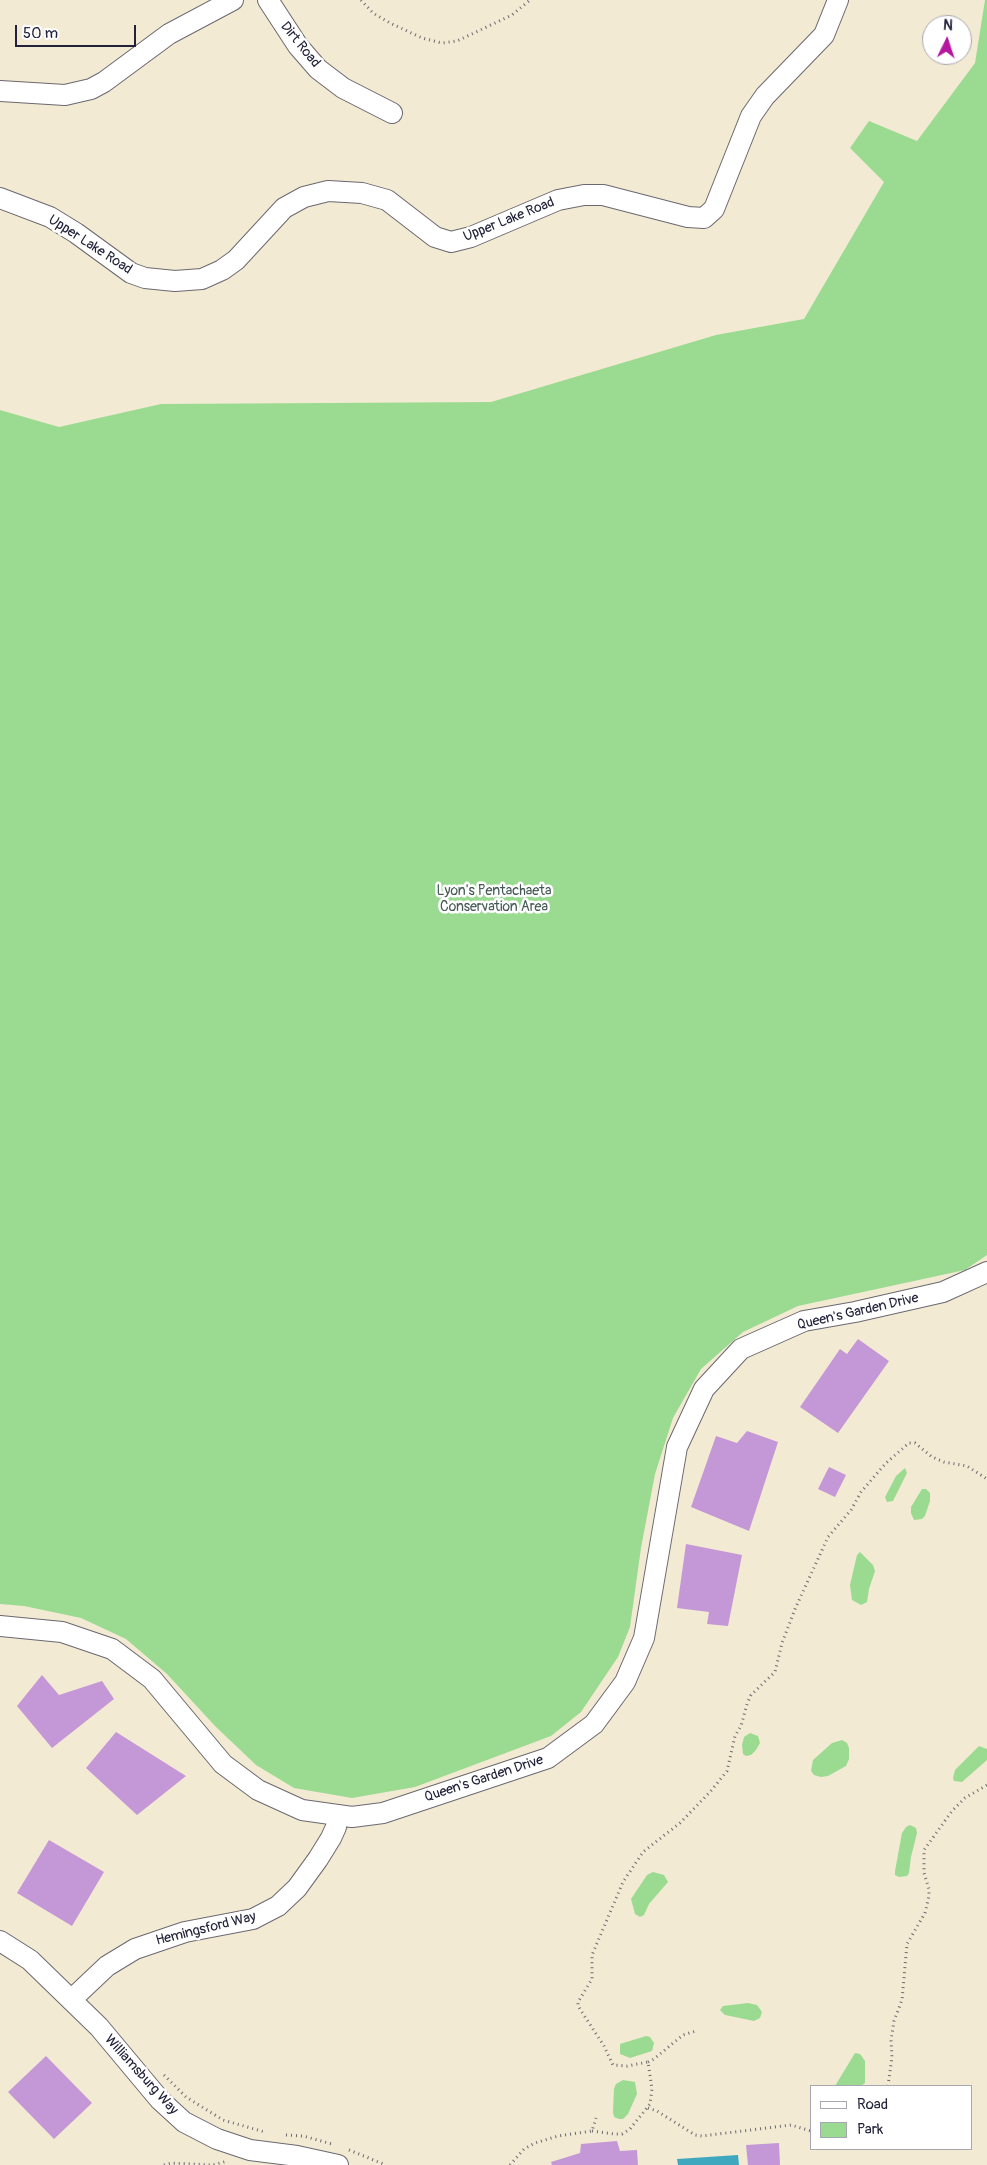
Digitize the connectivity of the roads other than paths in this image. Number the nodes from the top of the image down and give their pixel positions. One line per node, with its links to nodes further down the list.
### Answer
1 (233, 0): 4 (street)
2 (268, 0): 5 (street, Dirt Road)
3 (838, 0): 6 (street, Upper Lake Road)
4 (0, 91)
5 (392, 113)
6 (0, 198)
7 (987, 1272): 9 (street, Queen's Garden Drive)
8 (0, 1626): 9 (street, Queen's Garden Drive)
9 (337, 1815): 11 (street, Hemingsford Way)
10 (0, 1941): 11 (street, Williamsburg Way)
11 (71, 2000): 12 (street, Williamsburg Way)
12 (339, 2159)

